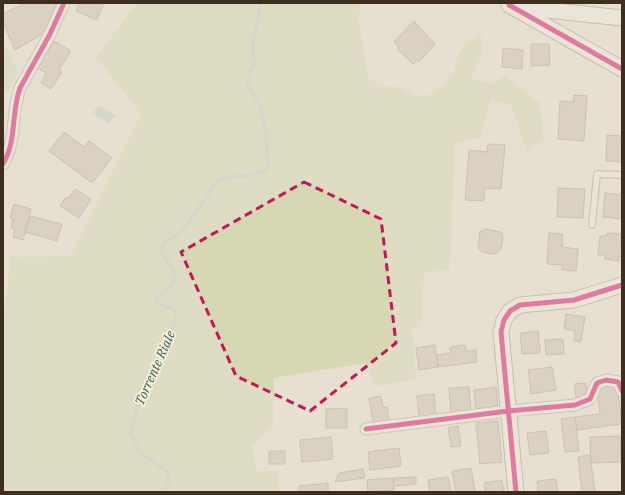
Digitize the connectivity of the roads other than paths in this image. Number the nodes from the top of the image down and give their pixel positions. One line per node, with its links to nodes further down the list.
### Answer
1 (64, 3): 11 (street)
2 (570, 3): 5 (street)
3 (507, 4): 4 (street); 8 (street)
4 (552, 7): 6 (street); 8 (street)
5 (622, 8)
6 (583, 13): 7 (street); 9 (street)
7 (622, 18)
8 (558, 31): 9 (street)
9 (581, 45): 10 (street)
10 (622, 69)
11 (3, 164)
12 (622, 175): 13 (lane)
13 (592, 225)
14 (622, 285): 16 (street)
15 (622, 391): 16 (street)
16 (508, 411): 17 (street); 18 (street)
17 (366, 429)
18 (516, 492)

